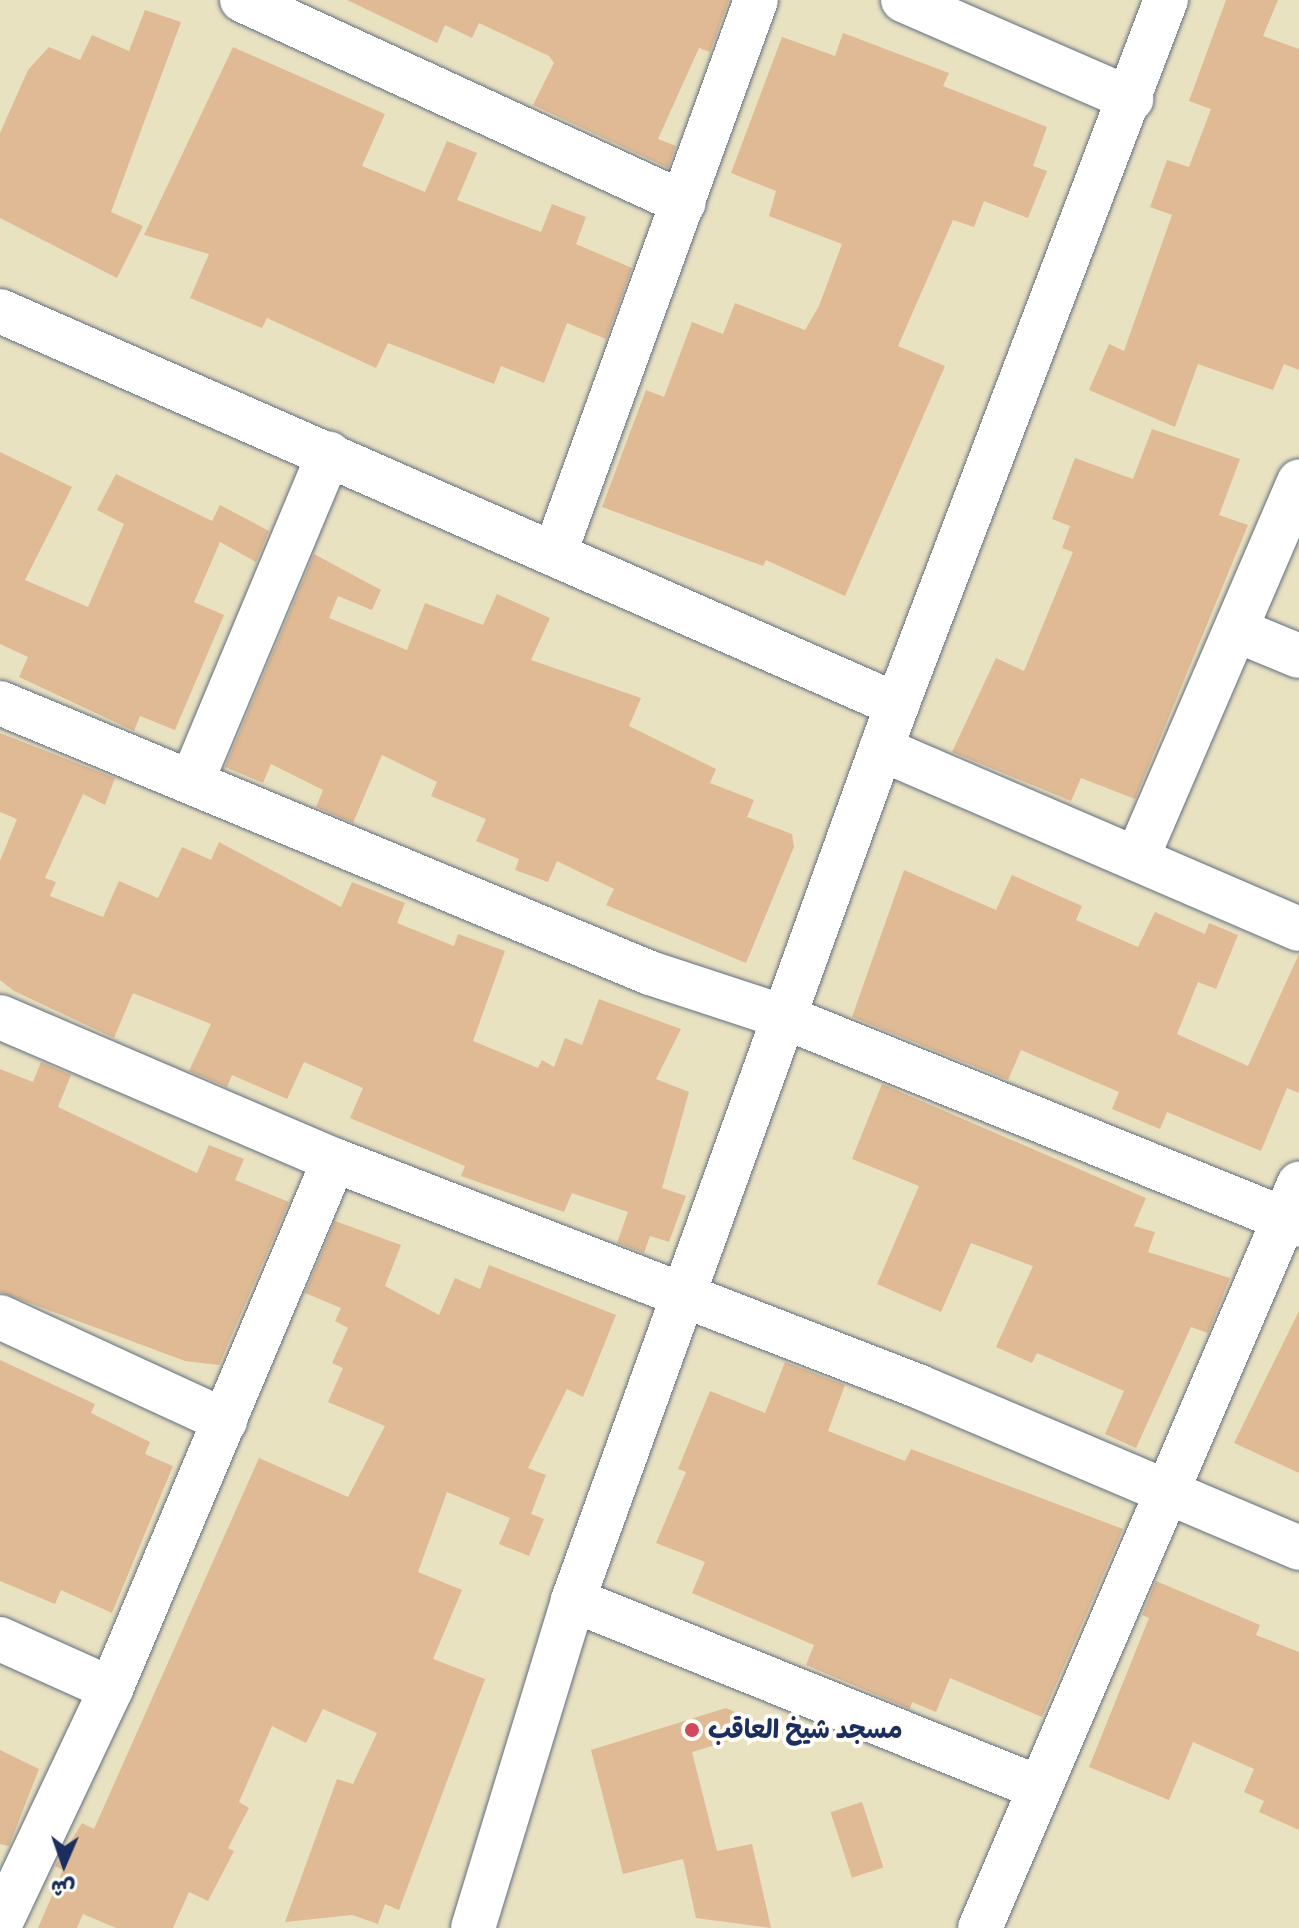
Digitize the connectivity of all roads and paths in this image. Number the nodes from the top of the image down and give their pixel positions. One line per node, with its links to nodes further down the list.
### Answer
1 (242, 0): 6 (street)
2 (756, 0): 6 (street)
3 (903, 0): 5 (street)
4 (1166, 0): 5 (street)
5 (1131, 99): 14 (street)
6 (684, 203): 10 (street)
7 (0, 311): 8 (street)
8 (329, 453): 10 (street); 16 (street)
9 (1299, 481): 11 (street)
10 (556, 550): 14 (street)
11 (1236, 630): 12 (street); 17 (street)
12 (1299, 656)
13 (0, 703): 16 (street)
14 (897, 705): 15 (street)
15 (881, 749): 17 (street); 20 (street)
16 (192, 781): 20 (street)
17 (1137, 858): 18 (street)
18 (1299, 929)
19 (0, 1017): 21 (street)
20 (784, 1017): 22 (street); 23 (street)
21 (334, 1160): 23 (street); 25 (street)
22 (1294, 1209): 26 (street)
23 (688, 1296): 26 (street); 28 (street)
24 (0, 1317): 25 (street)
25 (225, 1421): 30 (street)
26 (1165, 1491): 27 (street); 31 (street)
27 (1299, 1548)
28 (573, 1600): 31 (street); 33 (street)
29 (0, 1639): 30 (street)
30 (111, 1689): 32 (street)
31 (1037, 1787): 34 (street)
32 (0, 1924)
33 (473, 1928)
34 (980, 1928)

